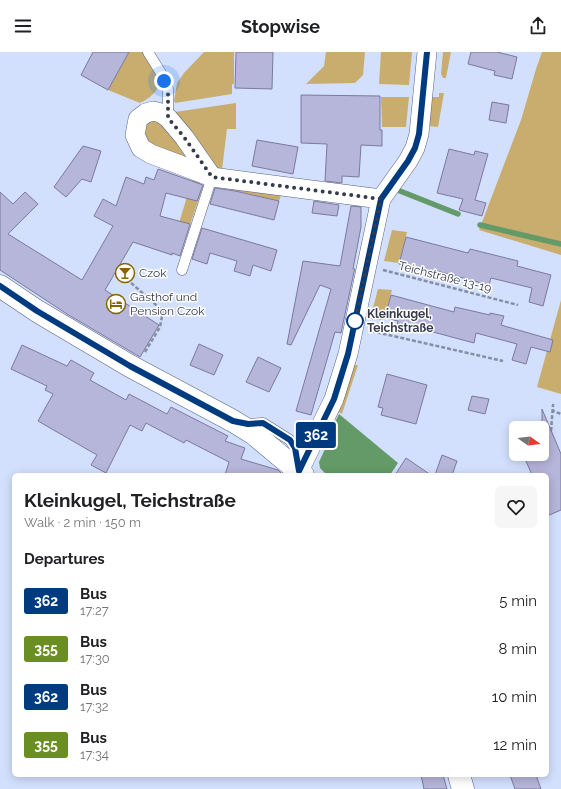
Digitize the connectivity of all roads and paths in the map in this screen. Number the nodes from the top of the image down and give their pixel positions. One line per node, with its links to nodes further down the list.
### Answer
1 (148, 52): 3 (lane)
2 (427, 52): 5 (street)
3 (168, 118): 4 (street); 4 (street)
4 (212, 177): 5 (street); 7 (lane)
5 (381, 199): 6 (street)
6 (367, 266): 10 (path, Teichstraße 13-19); 11 (street)
7 (182, 270)
8 (122, 275): 12 (path)
9 (0, 286): 16 (street)
10 (518, 305)
11 (354, 327): 13 (path); 16 (street)
12 (144, 354)
13 (504, 361)
14 (561, 414): 15 (path)
15 (550, 431)
16 (301, 473)
17 (460, 777): 18 (street)
18 (463, 789)

